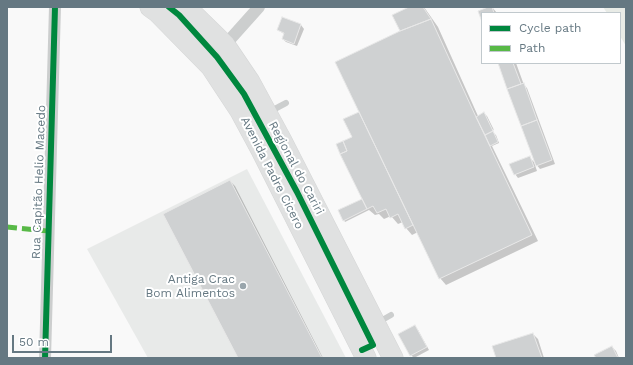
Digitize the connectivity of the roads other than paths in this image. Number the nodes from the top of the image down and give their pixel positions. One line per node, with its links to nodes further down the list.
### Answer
1 (55, 7): 8 (street, Rua Capitão Helio Macedo)
2 (150, 7): 9 (highway, Avenida Padre Cícero)
3 (186, 7): 5 (highway, Avenida Padre Cícero)
4 (259, 7): 5 (street)
5 (225, 45): 7 (highway, Avenida Padre Cícero)
6 (286, 103): 7 (lane)
7 (267, 113): 10 (highway, Avenida Padre Cícero)
8 (45, 358)
9 (366, 358)
10 (393, 358)

